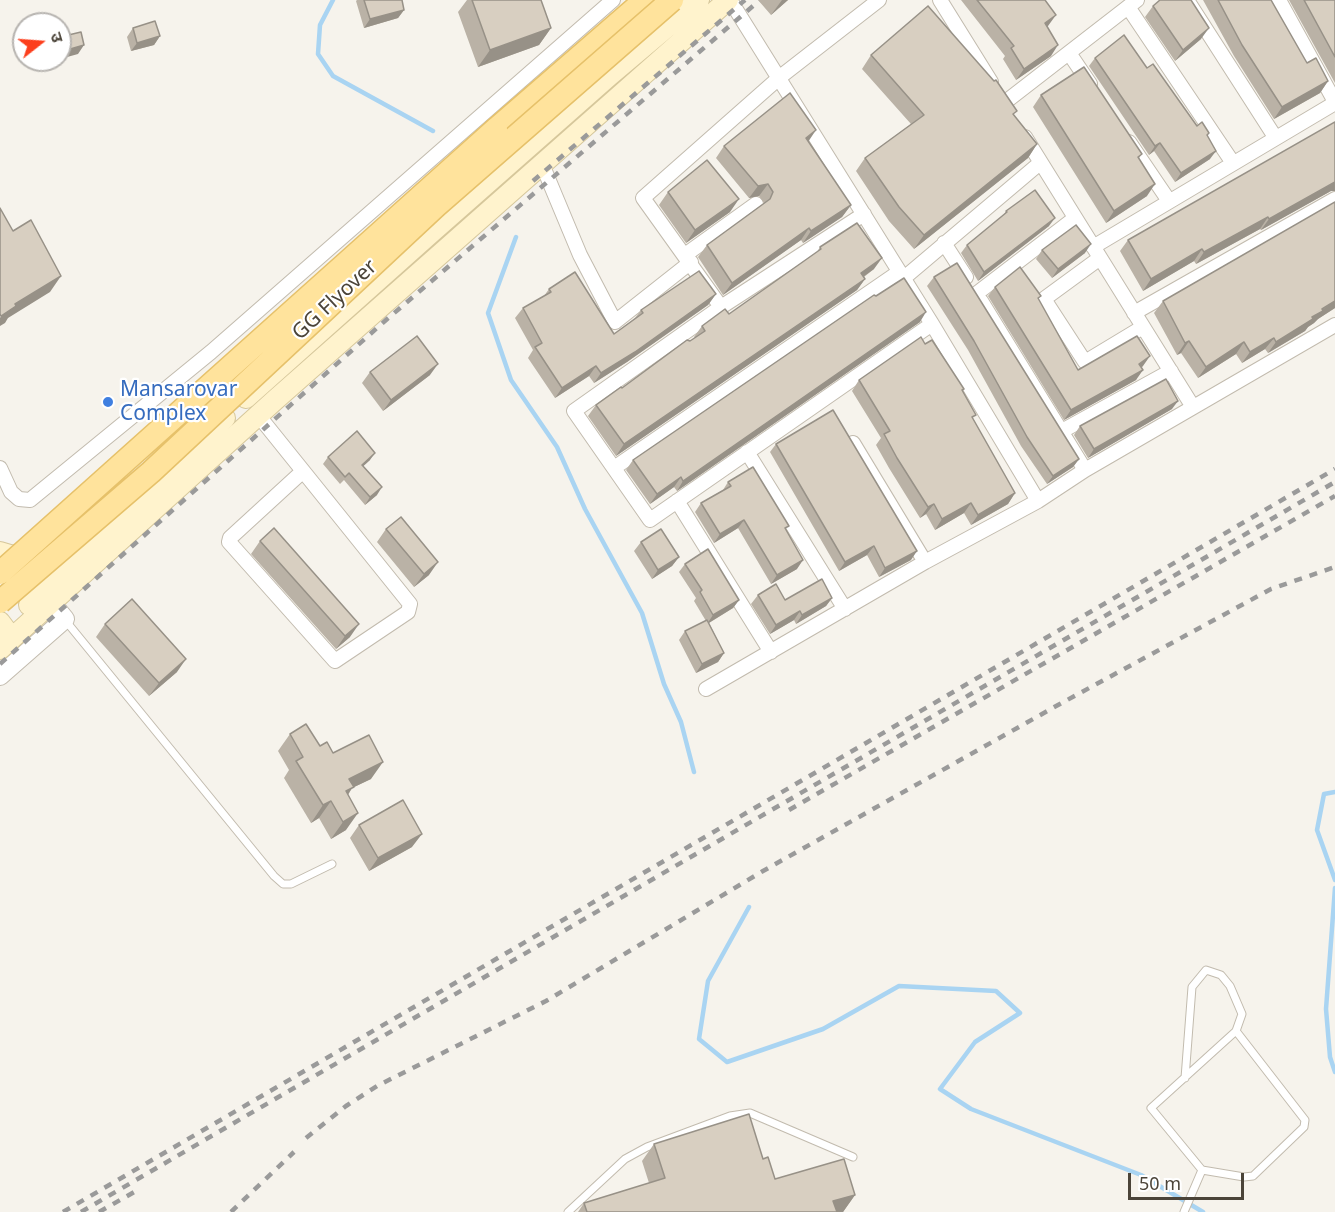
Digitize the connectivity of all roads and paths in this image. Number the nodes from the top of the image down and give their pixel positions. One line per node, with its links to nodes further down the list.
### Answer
1 (613, 0): 42 (street)
2 (645, 0): 51 (main road, GG Flyover, bridge)
3 (672, 0): 52 (main road, GG Flyover, bridge)
4 (699, 0): 49 (main road)
5 (729, 0): 12 (street); 20 (main road)
6 (879, 0): 12 (street)
7 (940, 0): 15 (street)
8 (1187, 0): 17 (street)
9 (1279, 0): 14 (street)
10 (1133, 4): 11 (street); 19 (street)
11 (1070, 53): 13 (street); 15 (street)
12 (780, 77): 24 (street); 28 (street)
13 (1096, 93)
14 (1335, 102): 17 (street)
15 (1010, 113): 18 (street)
16 (1123, 132): 22 (street)
17 (1275, 137): 19 (street)
18 (1040, 163): 25 (street); 26 (street)
19 (1233, 163): 22 (street)
20 (542, 164): 28 (street); 38 (main road)
21 (1335, 199): 32 (street)
22 (1169, 201): 27 (street)
23 (756, 204): 28 (street)
24 (864, 214): 29 (street); 31 (street)
25 (1075, 218): 27 (street); 30 (street)
26 (944, 243): 29 (street); 30 (street)
27 (1096, 253): 32 (street); 35 (street)
28 (688, 259): 31 (street)
29 (902, 275): 33 (street); 43 (street)
30 (976, 294): 40 (street)
31 (721, 307): 43 (street)
32 (1134, 313): 35 (street)
33 (932, 324): 41 (street); 47 (street)
34 (1335, 325): 37 (street)
35 (1143, 327): 36 (street)
36 (1171, 371): 37 (street); 40 (street)
37 (1193, 407): 44 (street)
38 (258, 416): 45 (street); 53 (main road)
39 (843, 427): 50 (street)
40 (1062, 431): 44 (street)
41 (747, 452): 46 (street); 54 (street)
42 (0, 468)
43 (614, 468): 46 (street)
44 (1085, 470): 47 (street)
45 (302, 472): 45 (street)
46 (677, 501): 57 (street)
47 (1038, 501): 50 (street)
48 (0, 552): 49 (main road)
49 (80, 556): 56 (main road)
50 (925, 562): 54 (street)
51 (0, 573)
52 (0, 602)
53 (51, 602): 55 (street); 56 (main road)
54 (845, 609): 57 (street)
55 (65, 619): 58 (street); 60 (lane)
56 (3, 633)
57 (771, 652): 59 (street)
58 (0, 676)
59 (706, 690)
60 (332, 864)
61 (1236, 1031): 62 (lane); 62 (lane); 64 (lane)
62 (1185, 1078): 64 (lane)
63 (853, 1157): 65 (lane)
64 (1202, 1170): 66 (lane)
65 (568, 1212)
66 (1184, 1212)

